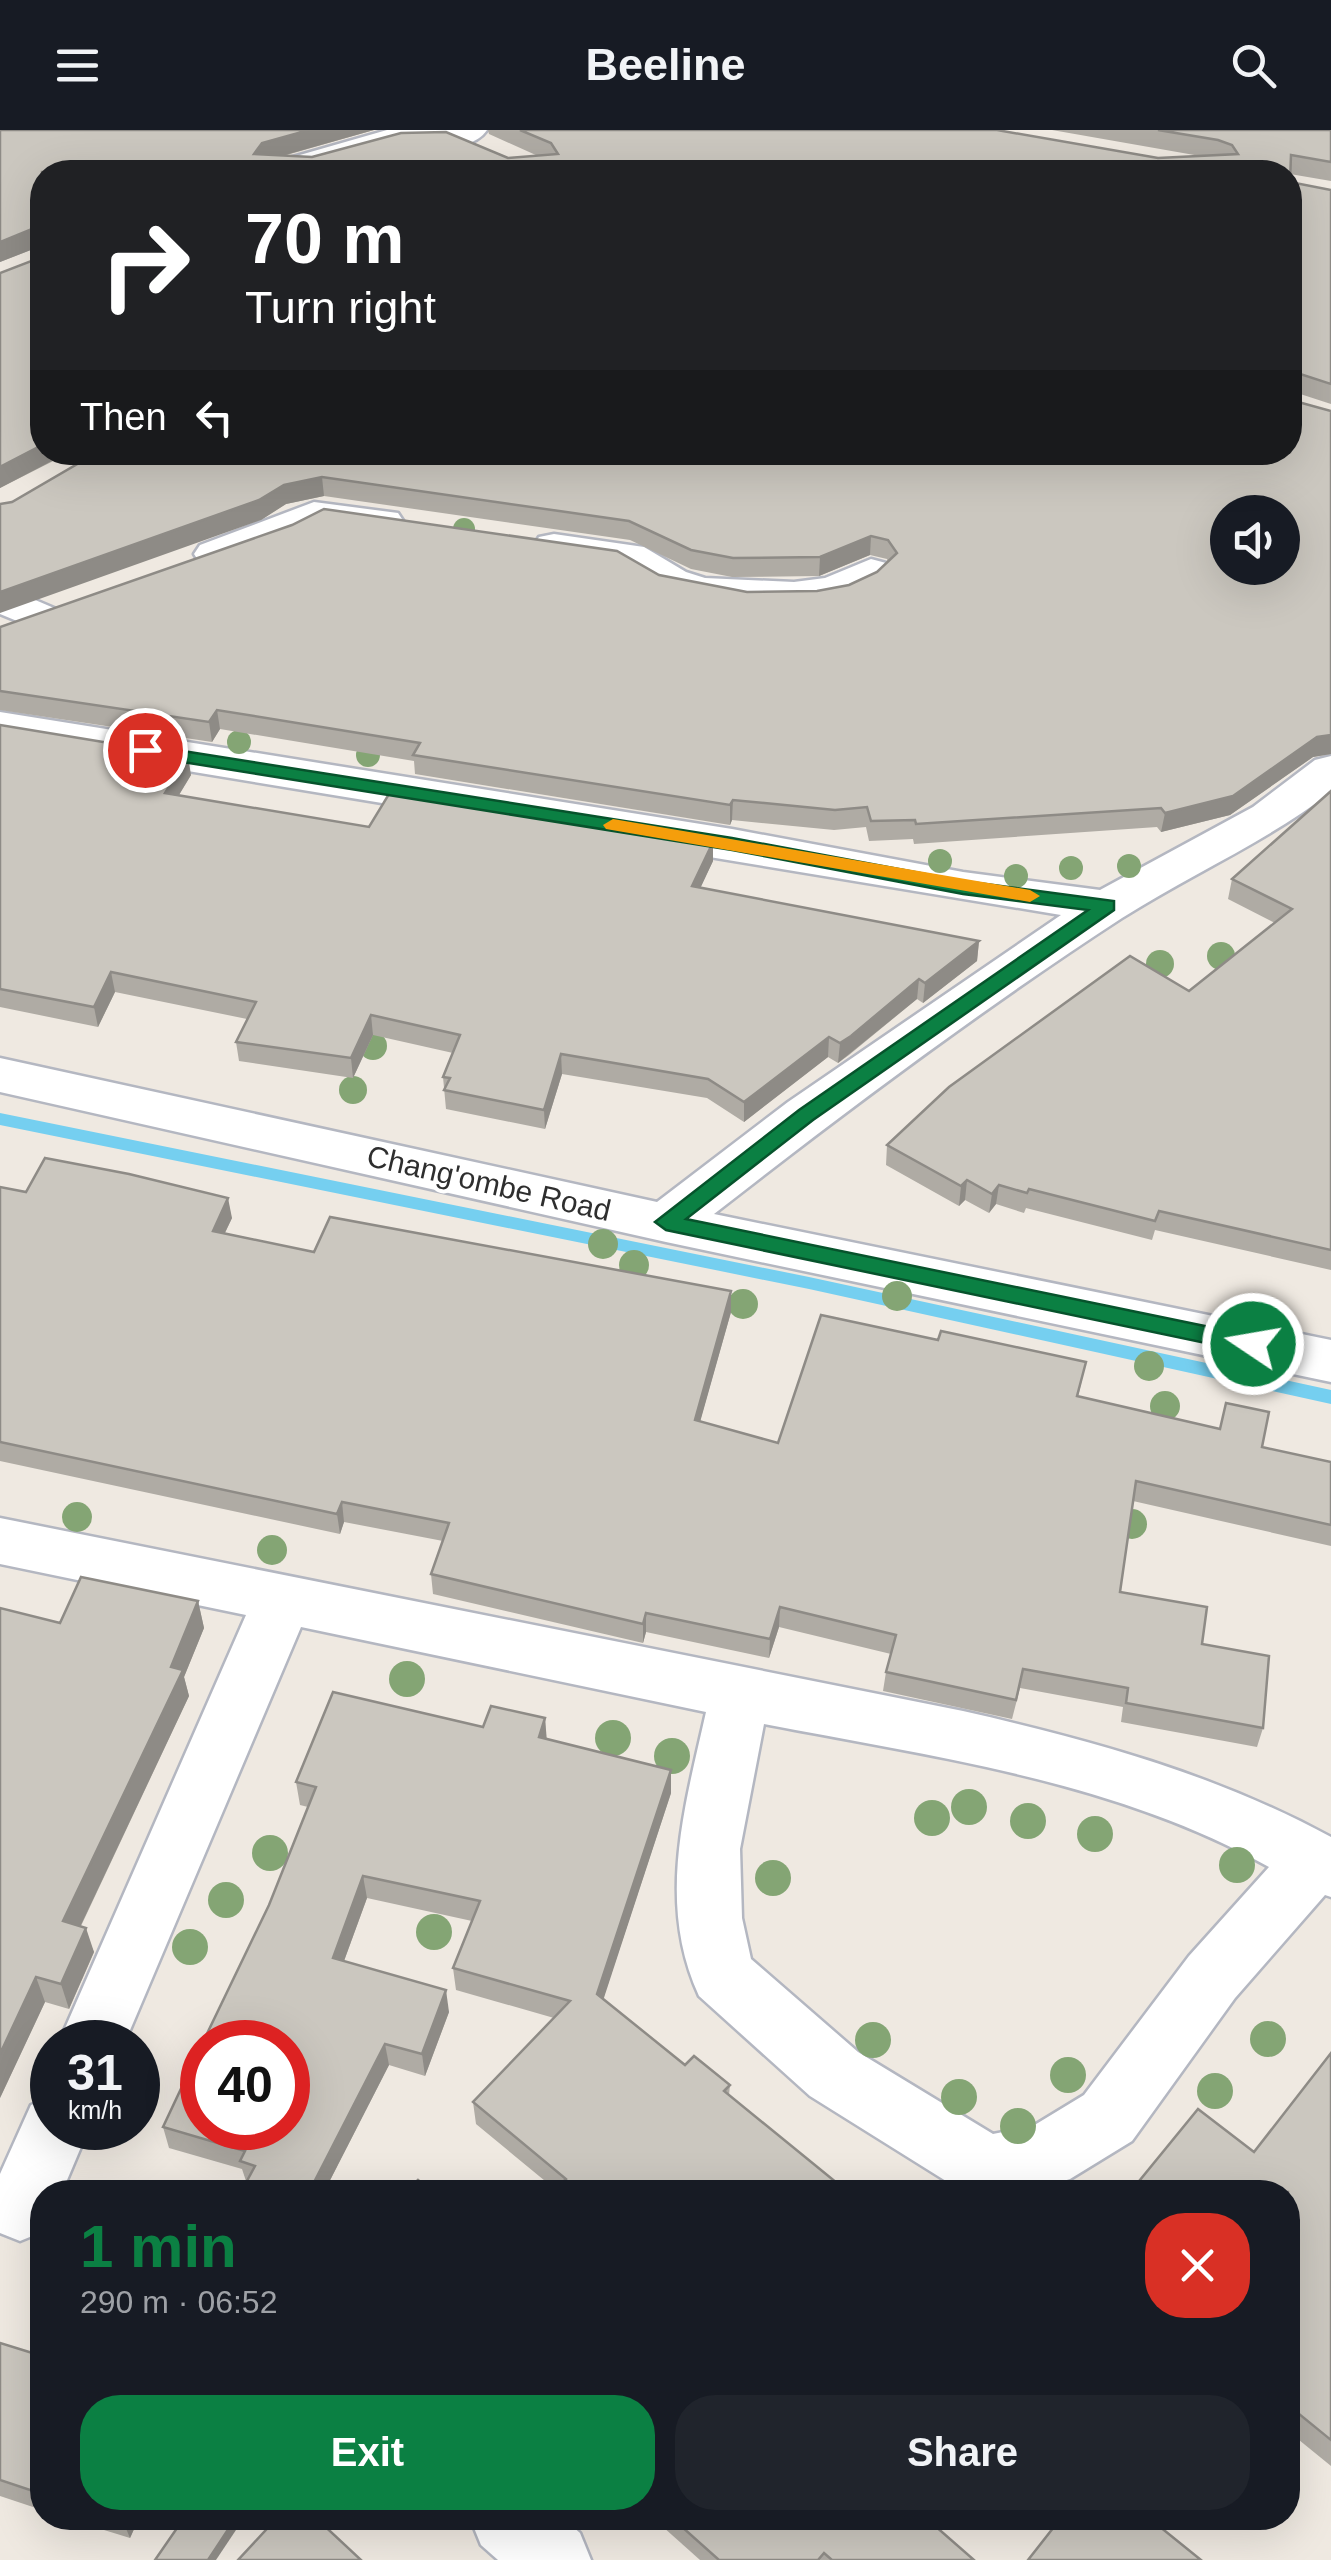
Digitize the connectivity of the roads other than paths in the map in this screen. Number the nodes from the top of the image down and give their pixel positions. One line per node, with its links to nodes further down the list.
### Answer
1 (462, 133): 2 (street); 3 (street)
2 (394, 134): 4 (street)
3 (502, 155)
4 (313, 160)
5 (426, 528): 7 (street)
6 (516, 540): 8 (street)
7 (180, 567)
8 (871, 572)
9 (0, 598): 10 (street)
10 (38, 618)
11 (0, 726): 13 (street)
12 (1331, 770): 13 (street)
13 (1107, 906): 15 (street)
14 (0, 1076): 15 (street, Chang'ombe Road)
15 (666, 1222): 16 (street, Chang'ombe Road)
16 (1331, 1360)
17 (0, 1540): 18 (street)
18 (283, 1599): 19 (street); 21 (street)
19 (740, 1693): 20 (street); 20 (street)
20 (1324, 1865)
21 (101, 2020)
22 (46, 2150): 23 (street)
23 (33, 2180)
24 (521, 2530): 25 (street)
25 (553, 2560)

